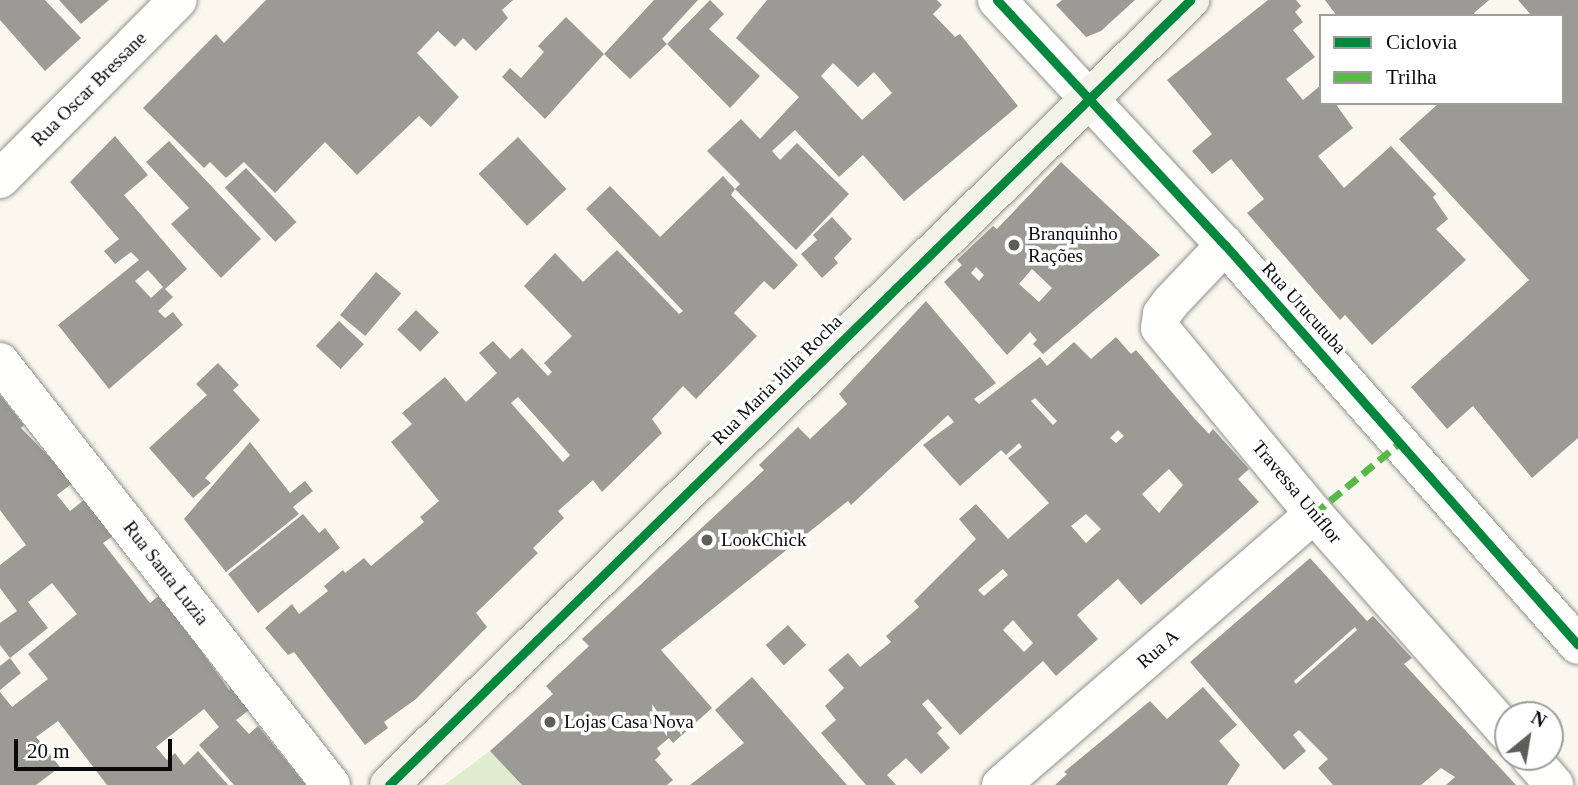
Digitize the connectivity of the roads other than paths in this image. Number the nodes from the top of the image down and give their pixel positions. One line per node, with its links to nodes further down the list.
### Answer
1 (178, 0): 5 (street, Rua Oscar Bressane)
2 (997, 0): 4 (street, Rua Urucutuba)
3 (1190, 0): 4 (street, Rua Maria Júlia Rocha)
4 (1087, 96): 6 (street, Rua Urucutuba); 13 (street, Rua Maria Júlia Rocha)
5 (0, 179)
6 (1224, 245): 8 (street, Travessa Uniflor); 9 (street, Rua Urucutuba)
7 (0, 362): 12 (street, Rua Santa Luzia)
8 (1314, 514): 10 (street, Travessa Uniflor); 14 (street, Rua A)
9 (1578, 645)
10 (1494, 717)
11 (1542, 771): 15 (street)
12 (331, 785)
13 (389, 785)
14 (1001, 785)
15 (1554, 785)

